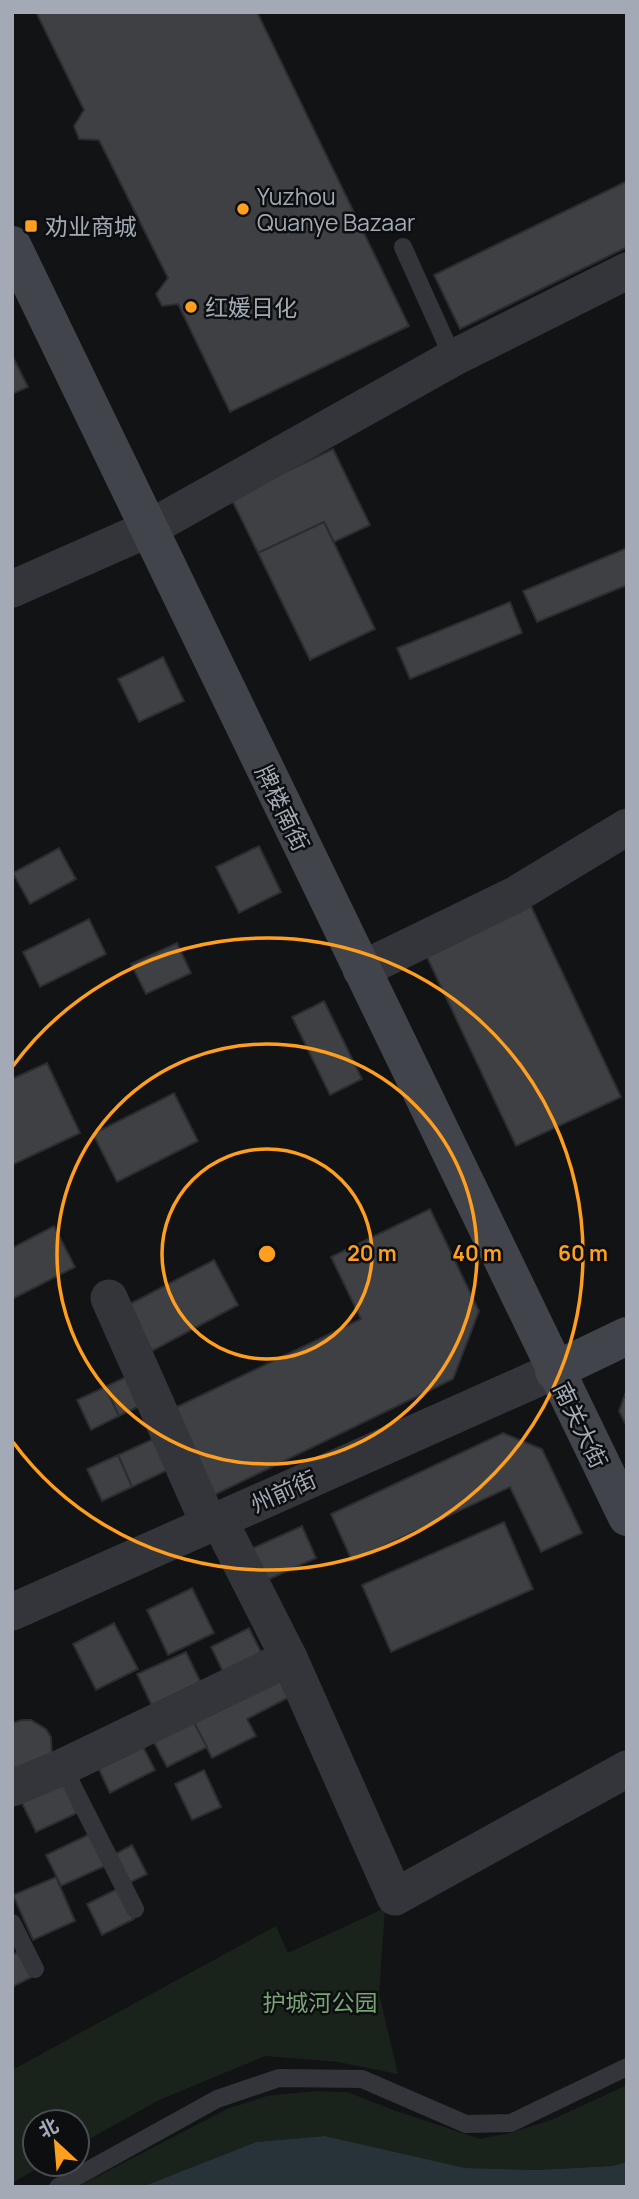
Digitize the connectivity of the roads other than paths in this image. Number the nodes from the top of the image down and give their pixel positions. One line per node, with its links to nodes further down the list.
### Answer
1 (12, 245): 5 (main road, 牌楼南街)
2 (403, 247): 4 (lane)
3 (627, 271): 4 (street)
4 (453, 358): 5 (street)
5 (148, 528): 6 (street); 8 (main road, 牌楼南街)
6 (12, 589)
7 (627, 827): 8 (street)
8 (361, 970): 11 (main road, 牌楼南街)
9 (109, 1298): 13 (street)
10 (627, 1336): 11 (main road)
11 (554, 1371): 12 (main road, 南关大街); 13 (street, 州前街)
12 (627, 1517)
13 (214, 1522): 14 (street, 州前街); 15 (street)
14 (12, 1612)
15 (289, 1658): 16 (street); 17 (street)
16 (63, 1767): 18 (street); 19 (lane)
17 (627, 1769)
18 (12, 1788)
19 (135, 1909)
20 (12, 1923): 21 (lane)
21 (35, 1969)
22 (627, 2067): 23 (lane)
23 (58, 2187)

